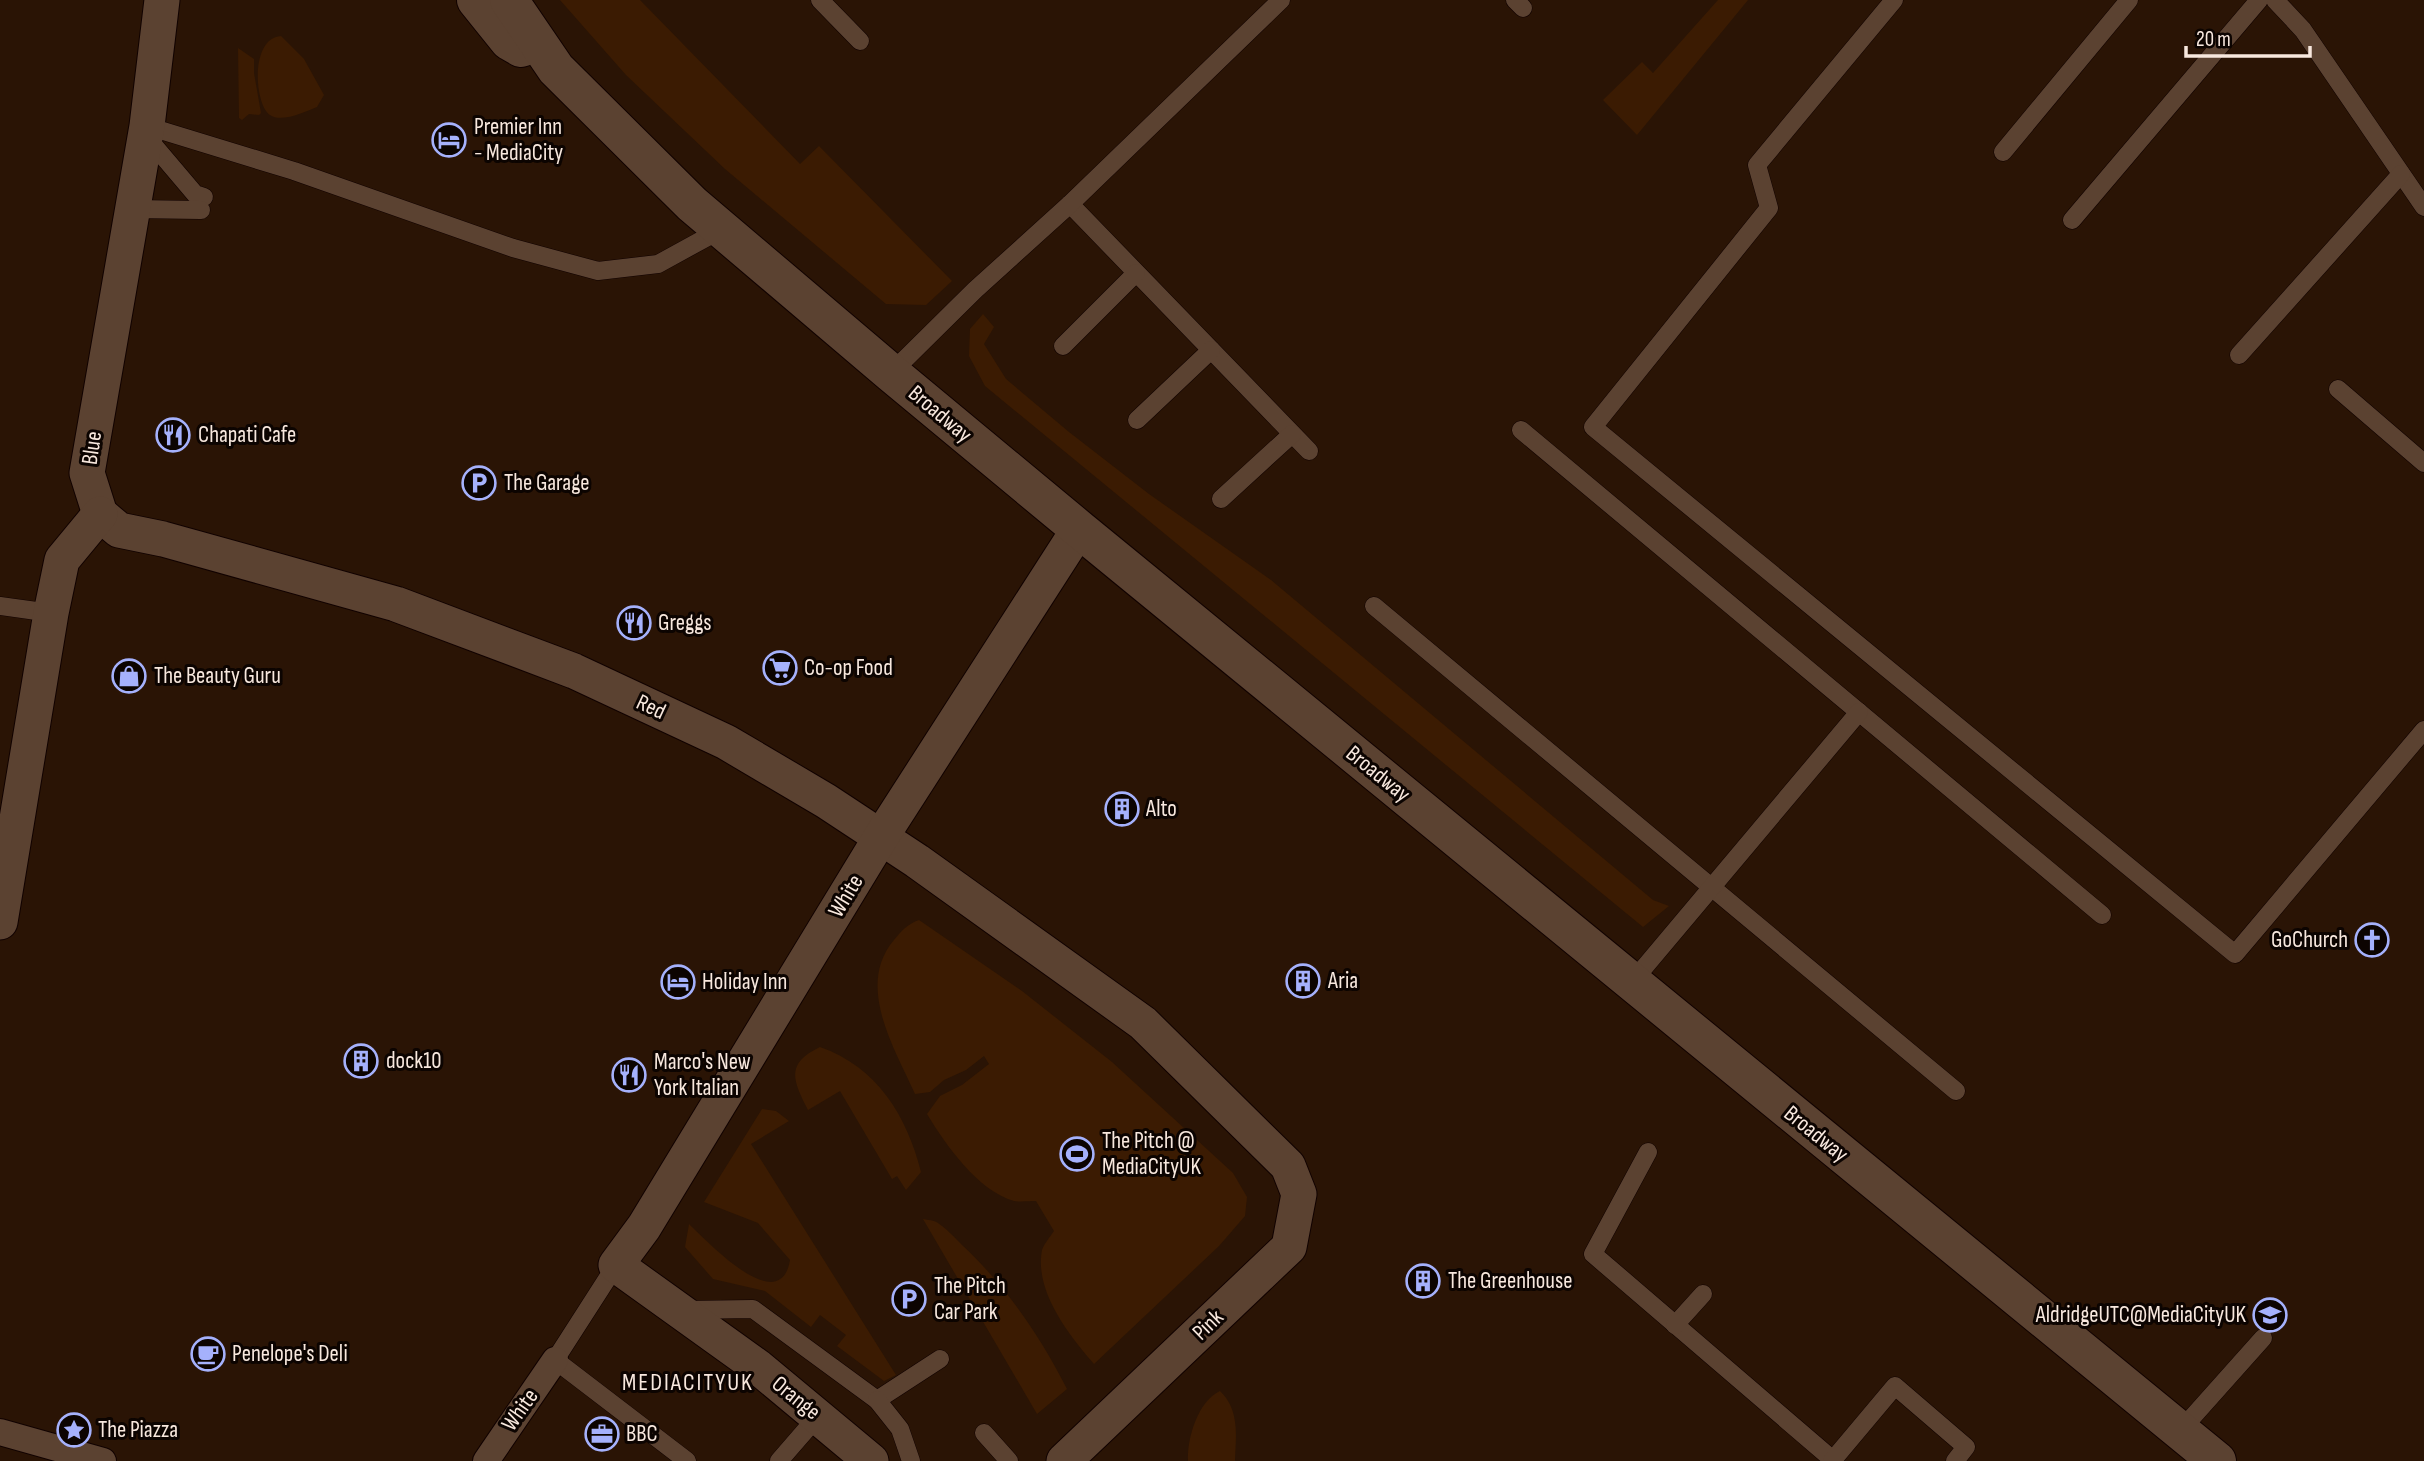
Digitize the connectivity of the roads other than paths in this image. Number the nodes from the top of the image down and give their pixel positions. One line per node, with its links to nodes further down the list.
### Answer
1 (162, 0): 14 (street, Blue)
2 (462, 0): 11 (street, Broadway)
3 (476, 0): 11 (street, Broadway)
4 (509, 0): 13 (street, Broadway)
5 (820, 0): 12 (lane)
6 (1281, 0): 17 (lane)
7 (1894, 0): 40 (lane)
8 (2129, 0): 15 (lane)
9 (2259, 0): 20 (lane)
10 (2275, 0): 16 (lane)
11 (509, 41): 13 (street, Broadway)
12 (860, 41)
13 (556, 69): 21 (street, Broadway)
14 (146, 130): 19 (street, Blue); 19 (lane); 21 (lane)
15 (2003, 152)
16 (2401, 174): 18 (lane); 25 (lane)
17 (1070, 204): 22 (lane); 26 (lane)
18 (2424, 207)
19 (132, 209): 34 (street, Blue)
20 (2072, 220)
21 (722, 229): 26 (street, Broadway)
22 (1136, 273): 23 (lane); 24 (lane)
23 (1063, 346)
24 (1211, 350): 28 (lane); 30 (lane)
25 (2239, 355)
26 (891, 373): 35 (street, Broadway)
27 (2338, 389): 32 (lane)
28 (1137, 420)
29 (1521, 430): 39 (lane)
30 (1292, 434): 31 (lane); 33 (lane)
31 (1309, 451)
32 (2424, 463)
33 (1221, 499)
34 (100, 514): 38 (street); 41 (street, Red)
35 (1079, 529): 41 (street, White); 46 (street, Broadway)
36 (0, 606): 38 (lane)
37 (1374, 606): 42 (lane)
38 (51, 613): 43 (street)
39 (1859, 712): 42 (lane); 44 (lane)
40 (2424, 730)
41 (881, 837): 49 (street, Red); 50 (street, White)
42 (1712, 888): 46 (lane); 47 (lane)
43 (3, 890): 45 (street)
44 (2102, 915)
45 (0, 922)
46 (1632, 982): 59 (street, Broadway)
47 (1956, 1091)
48 (1648, 1152): 53 (lane)
49 (1288, 1166): 70 (street, Pink)
50 (616, 1265): 52 (street, Orange); 56 (lane)
51 (1703, 1294): 53 (lane)
52 (678, 1310): 57 (lane); 58 (street, Orange)
53 (1675, 1325): 62 (lane)
54 (2263, 1338): 59 (lane)
55 (940, 1359): 57 (lane)
56 (555, 1360): 64 (street, White); 65 (lane)
57 (877, 1400): 68 (lane)
58 (818, 1416): 66 (lane); 67 (street, Orange)
59 (2180, 1431): 72 (street, Broadway)
60 (0, 1432): 63 (street)
61 (984, 1433): 69 (lane)
62 (1833, 1460): 71 (lane)
63 (103, 1461)
64 (486, 1461)
65 (687, 1461)
66 (779, 1461)
67 (871, 1461)
68 (911, 1461)
69 (1009, 1461)
70 (1064, 1461)
71 (1955, 1461)
72 (2217, 1461)

